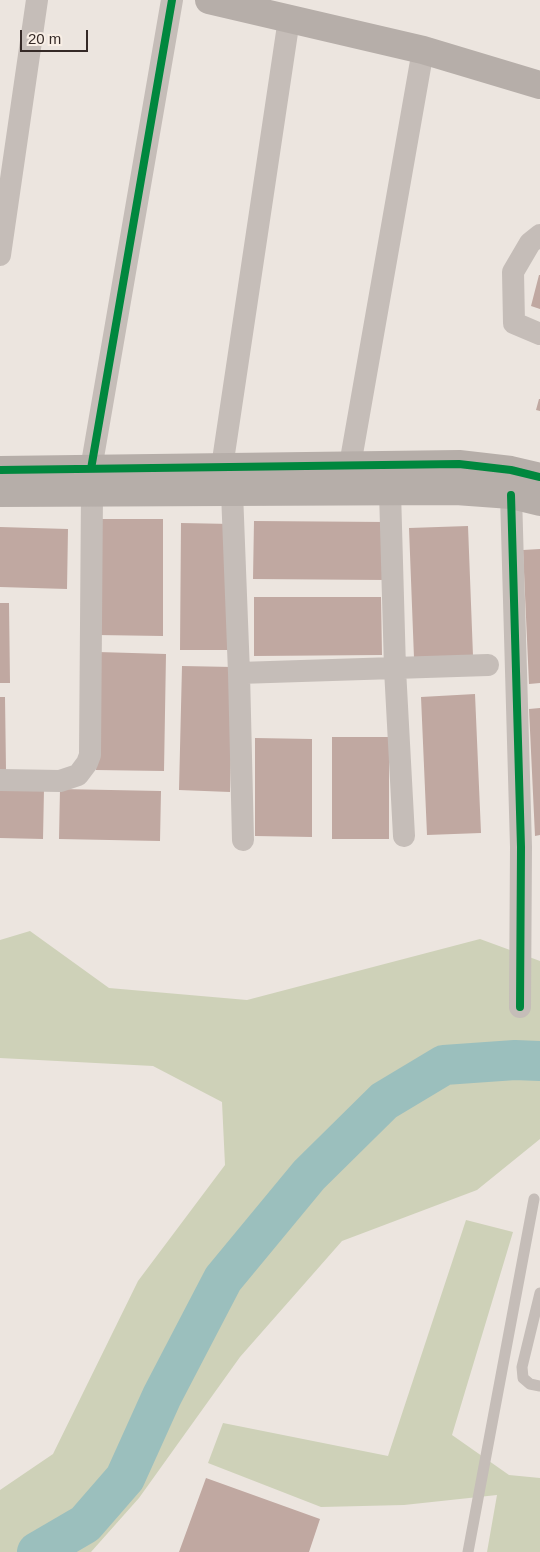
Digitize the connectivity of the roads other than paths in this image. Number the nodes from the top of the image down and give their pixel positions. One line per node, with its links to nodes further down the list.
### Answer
1 (36, 0): 8 (street)
2 (172, 0): 14 (street)
3 (209, 0): 4 (street)
4 (288, 19): 5 (street); 13 (street)
5 (422, 50): 6 (street); 10 (street)
6 (540, 85)
7 (540, 235): 9 (street)
8 (0, 255)
9 (540, 334)
10 (350, 465): 13 (street); 15 (street)
11 (0, 470): 14 (street)
12 (540, 477): 15 (street)
13 (227, 480): 14 (street); 16 (street); 21 (street)
14 (91, 481): 17 (street); 22 (street)
15 (496, 485): 16 (street); 18 (street); 25 (street)
16 (390, 491): 20 (street)
17 (0, 493)
18 (540, 502)
19 (488, 666): 20 (street)
20 (395, 669): 21 (street); 23 (street)
21 (239, 674): 24 (street)
22 (0, 780)
23 (404, 836)
24 (243, 840)
25 (530, 846): 26 (street)
26 (520, 1007)
27 (534, 1199): 30 (lane)
28 (540, 1293): 29 (lane)
29 (540, 1386)
30 (468, 1552)

